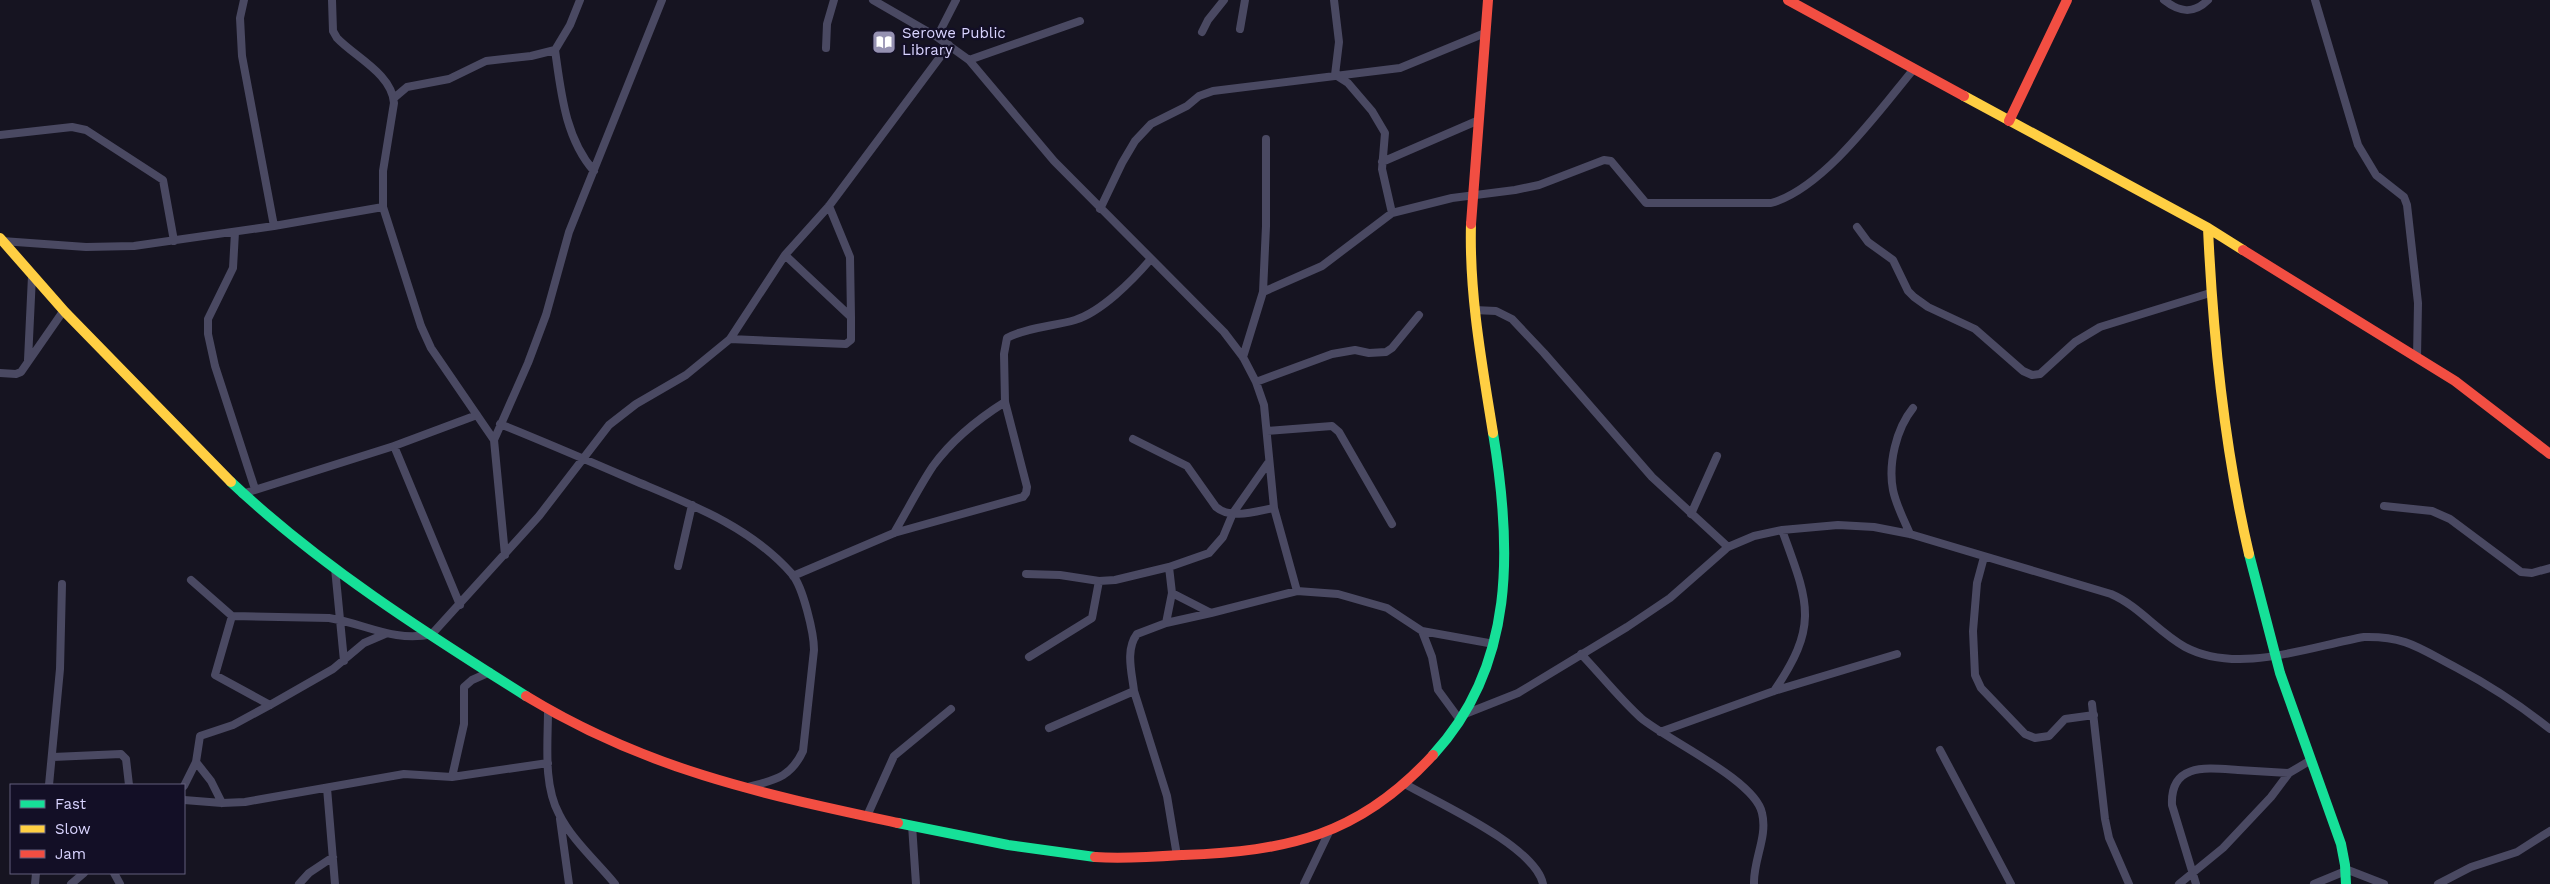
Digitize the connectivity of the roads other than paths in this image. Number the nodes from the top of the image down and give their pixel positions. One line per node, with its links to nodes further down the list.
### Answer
1 (244, 0): 40 (street)
2 (332, 0): 28 (street)
3 (580, 0): 24 (street)
4 (662, 0): 34 (street)
5 (834, 0): 23 (street)
6 (873, 0): 21 (street)
7 (956, 0): 21 (street)
8 (1224, 0): 19 (street)
9 (1245, 0): 18 (street)
10 (1334, 0): 27 (street)
11 (1488, 0): 20 (street)
12 (1788, 0): 26 (street)
13 (2067, 0): 30 (street)
14 (2164, 0): 15 (street)
15 (2208, 0)
16 (2315, 0): 57 (street)
17 (1080, 21): 25 (street)
18 (1240, 29)
19 (1202, 32)
20 (1485, 33): 27 (street); 29 (street)
21 (937, 37): 22 (street)
22 (949, 45): 25 (street); 36 (street)
23 (826, 48)
24 (555, 50): 28 (street); 34 (street)
25 (969, 60): 38 (street)
26 (1914, 70): 30 (street); 35 (street)
27 (1335, 75): 33 (street); 38 (street)
28 (394, 98): 37 (street)
29 (1480, 120): 33 (street); 35 (street)
30 (2009, 121): 42 (street)
31 (0, 135): 45 (street)
32 (1266, 138): 49 (street)
33 (1382, 162): 39 (street)
34 (594, 171): 64 (street)
35 (1473, 196): 39 (street); 52 (street)
36 (829, 206): 46 (street); 54 (street)
37 (382, 207): 40 (street); 63 (street)
38 (1100, 209): 47 (street)
39 (1392, 213): 49 (street)
40 (274, 226): 43 (street)
41 (1857, 228): 50 (street)
42 (2208, 228): 50 (street); 57 (street)
43 (235, 232): 45 (street); 73 (street)
44 (1, 240): 45 (street); 48 (street)
45 (174, 241)
46 (785, 255): 54 (street); 55 (street)
47 (1150, 260): 56 (street); 61 (street)
48 (32, 276): 51 (street); 58 (street)
49 (1263, 292): 56 (street)
50 (2210, 293): 109 (street)
51 (64, 310): 58 (street); 74 (street)
52 (1474, 310): 79 (street); 106 (street)
53 (1419, 314): 60 (street)
54 (851, 317): 55 (street)
55 (730, 339): 71 (street)
56 (1243, 357): 60 (street)
57 (2417, 357): 69 (street)
58 (28, 360): 59 (street)
59 (0, 373)
60 (1256, 382): 65 (street)
61 (1005, 402): 82 (street); 82 (street)
62 (1913, 408): 83 (street)
63 (477, 415): 67 (street); 68 (street)
64 (500, 424): 67 (street); 71 (street)
65 (1267, 431): 72 (street); 80 (street)
66 (1132, 439): 78 (street)
67 (494, 440): 85 (street)
68 (394, 446): 73 (street); 98 (street)
69 (2550, 454)
70 (1717, 456): 79 (street)
71 (584, 457): 75 (street); 85 (street)
72 (1268, 463): 77 (street); 78 (street)
73 (255, 489): 74 (street)
74 (242, 494): 89 (street)
75 (692, 505): 87 (street); 92 (street)
76 (2384, 506): 90 (street)
77 (1274, 508): 78 (street); 96 (street)
78 (1233, 513): 88 (street)
79 (1691, 514): 84 (street)
80 (1392, 524)
81 (1782, 530): 83 (street); 84 (street); 114 (street)
82 (894, 533): 92 (street)
83 (1910, 534): 86 (street)
84 (1728, 547): 107 (street)
85 (505, 555): 98 (street)
86 (1984, 557): 109 (street); 119 (street)
87 (678, 566)
88 (1169, 567): 94 (street); 97 (street)
89 (335, 568): 101 (street); 105 (street)
90 (2550, 568)
91 (1026, 574): 94 (street)
92 (793, 576): 136 (street)
93 (192, 580): 100 (street)
94 (1099, 581): 110 (street)
95 (62, 584): 125 (street)
96 (1297, 591): 99 (street); 103 (street)
97 (1172, 593): 99 (street); 102 (street)
98 (460, 605): 105 (street)
99 (1211, 613): 102 (street)
100 (232, 616): 101 (street); 116 (street)
101 (342, 620): 104 (street); 111 (street)
102 (1166, 623): 113 (street)
103 (1422, 631): 106 (street); 120 (street)
104 (385, 634): 105 (street); 111 (street)
105 (432, 634): 112 (street)
106 (1494, 644): 120 (street)
107 (1581, 654): 120 (street); 123 (street)
108 (1897, 654): 114 (street)
109 (2274, 655): 122 (street); 126 (street)
110 (1029, 657)
111 (344, 661): 116 (street)
112 (490, 672): 118 (street); 130 (street)
113 (1134, 691): 121 (street); 144 (street)
114 (1774, 691): 123 (street)
115 (2092, 704): 119 (street)
116 (270, 705): 127 (street)
117 (951, 708): 140 (street)
118 (548, 710): 128 (street); 136 (street)
119 (2094, 715): 159 (street)
120 (1463, 717): 134 (street)
121 (1049, 728)
122 (2550, 729)
123 (1660, 732): 157 (street)
124 (1940, 750): 158 (street)
125 (53, 757): 131 (street); 132 (street)
126 (2311, 760): 129 (street); 146 (street)
127 (196, 762): 133 (street); 138 (street)
128 (548, 763): 130 (street); 139 (street)
129 (2289, 773): 148 (street); 148 (street)
130 (452, 777): 135 (street)
131 (49, 784)
132 (128, 784)
133 (185, 784)
134 (1405, 784): 143 (street); 156 (street)
135 (327, 788): 138 (street); 145 (street)
136 (740, 789): 140 (street)
137 (185, 800): 138 (street)
138 (222, 804)
139 (560, 815): 152 (street); 153 (street)
140 (867, 816): 141 (street)
141 (912, 826): 144 (street); 154 (street)
142 (2550, 831): 165 (street)
143 (1329, 832): 144 (street); 155 (street)
144 (1177, 856)
145 (333, 857): 150 (street); 151 (street)
146 (2348, 870): 162 (street); 163 (street); 164 (street)
147 (83, 874): 149 (street)
148 (2192, 874): 160 (street); 161 (street)
149 (72, 884)
150 (299, 884)
151 (335, 884)
152 (569, 884)
153 (615, 884)
154 (916, 884)
155 (1304, 884)
156 (1543, 884)
157 (1754, 884)
158 (2011, 884)
159 (2129, 884)
160 (2179, 884)
161 (2196, 884)
162 (2314, 884)
163 (2346, 884)
164 (2384, 884)
165 (2438, 884)

